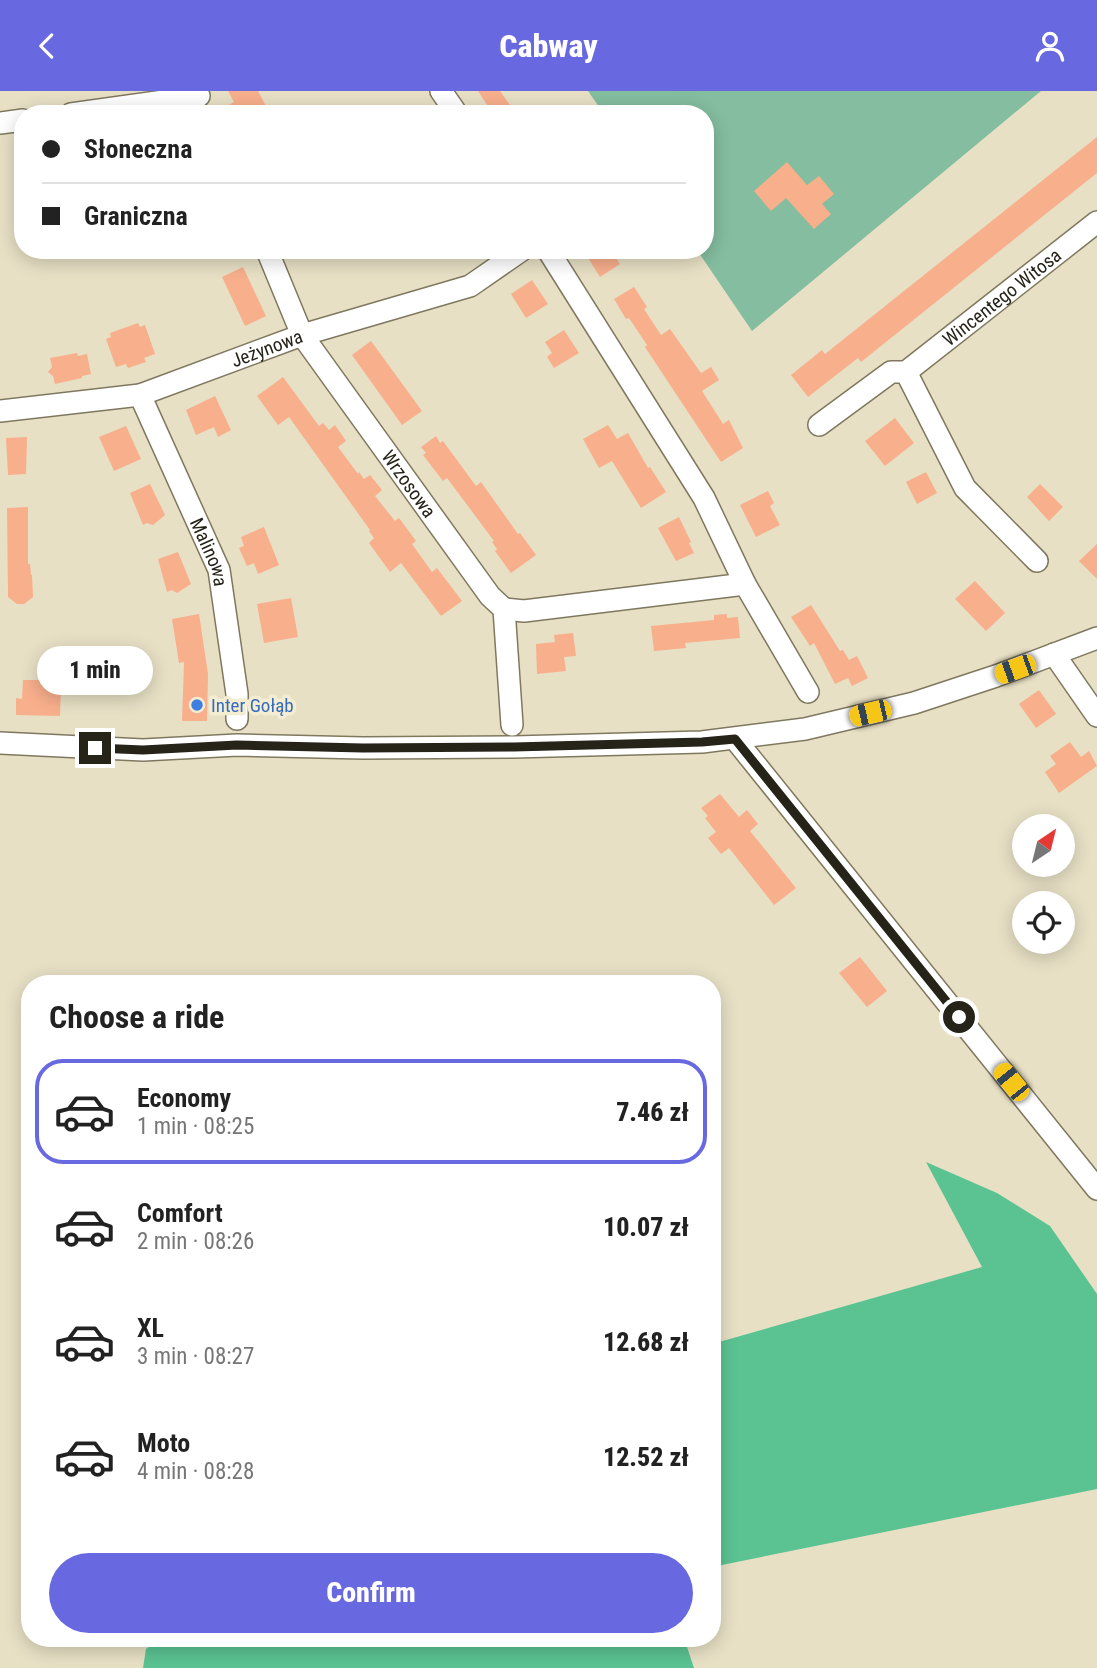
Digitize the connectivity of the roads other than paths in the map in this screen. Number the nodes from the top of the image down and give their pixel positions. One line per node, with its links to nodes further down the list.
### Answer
1 (201, 100): 2 (street)
2 (155, 105)
3 (1097, 222): 8 (street, Wincentego Witosa)
4 (271, 259): 7 (street, Wrzosowa)
5 (509, 259): 7 (street, Jeżynowa)
6 (554, 259): 13 (street)
7 (302, 335): 9 (street, Jeżynowa); 14 (street, Wrzosowa)
8 (906, 372): 11 (street, Wincentego Witosa); 12 (street)
9 (140, 395): 10 (street, Jeżynowa); 19 (street, Malinowa)
10 (0, 411)
11 (819, 425)
12 (1037, 561)
13 (745, 585): 14 (street); 17 (street)
14 (504, 609): 20 (street)
15 (1097, 638): 16 (street)
16 (1054, 654): 18 (street); 21 (street)
17 (808, 692)
18 (1097, 716)
19 (237, 719)
20 (512, 725)
21 (735, 739): 22 (street); 23 (street)
22 (0, 743)
23 (1097, 1189)

